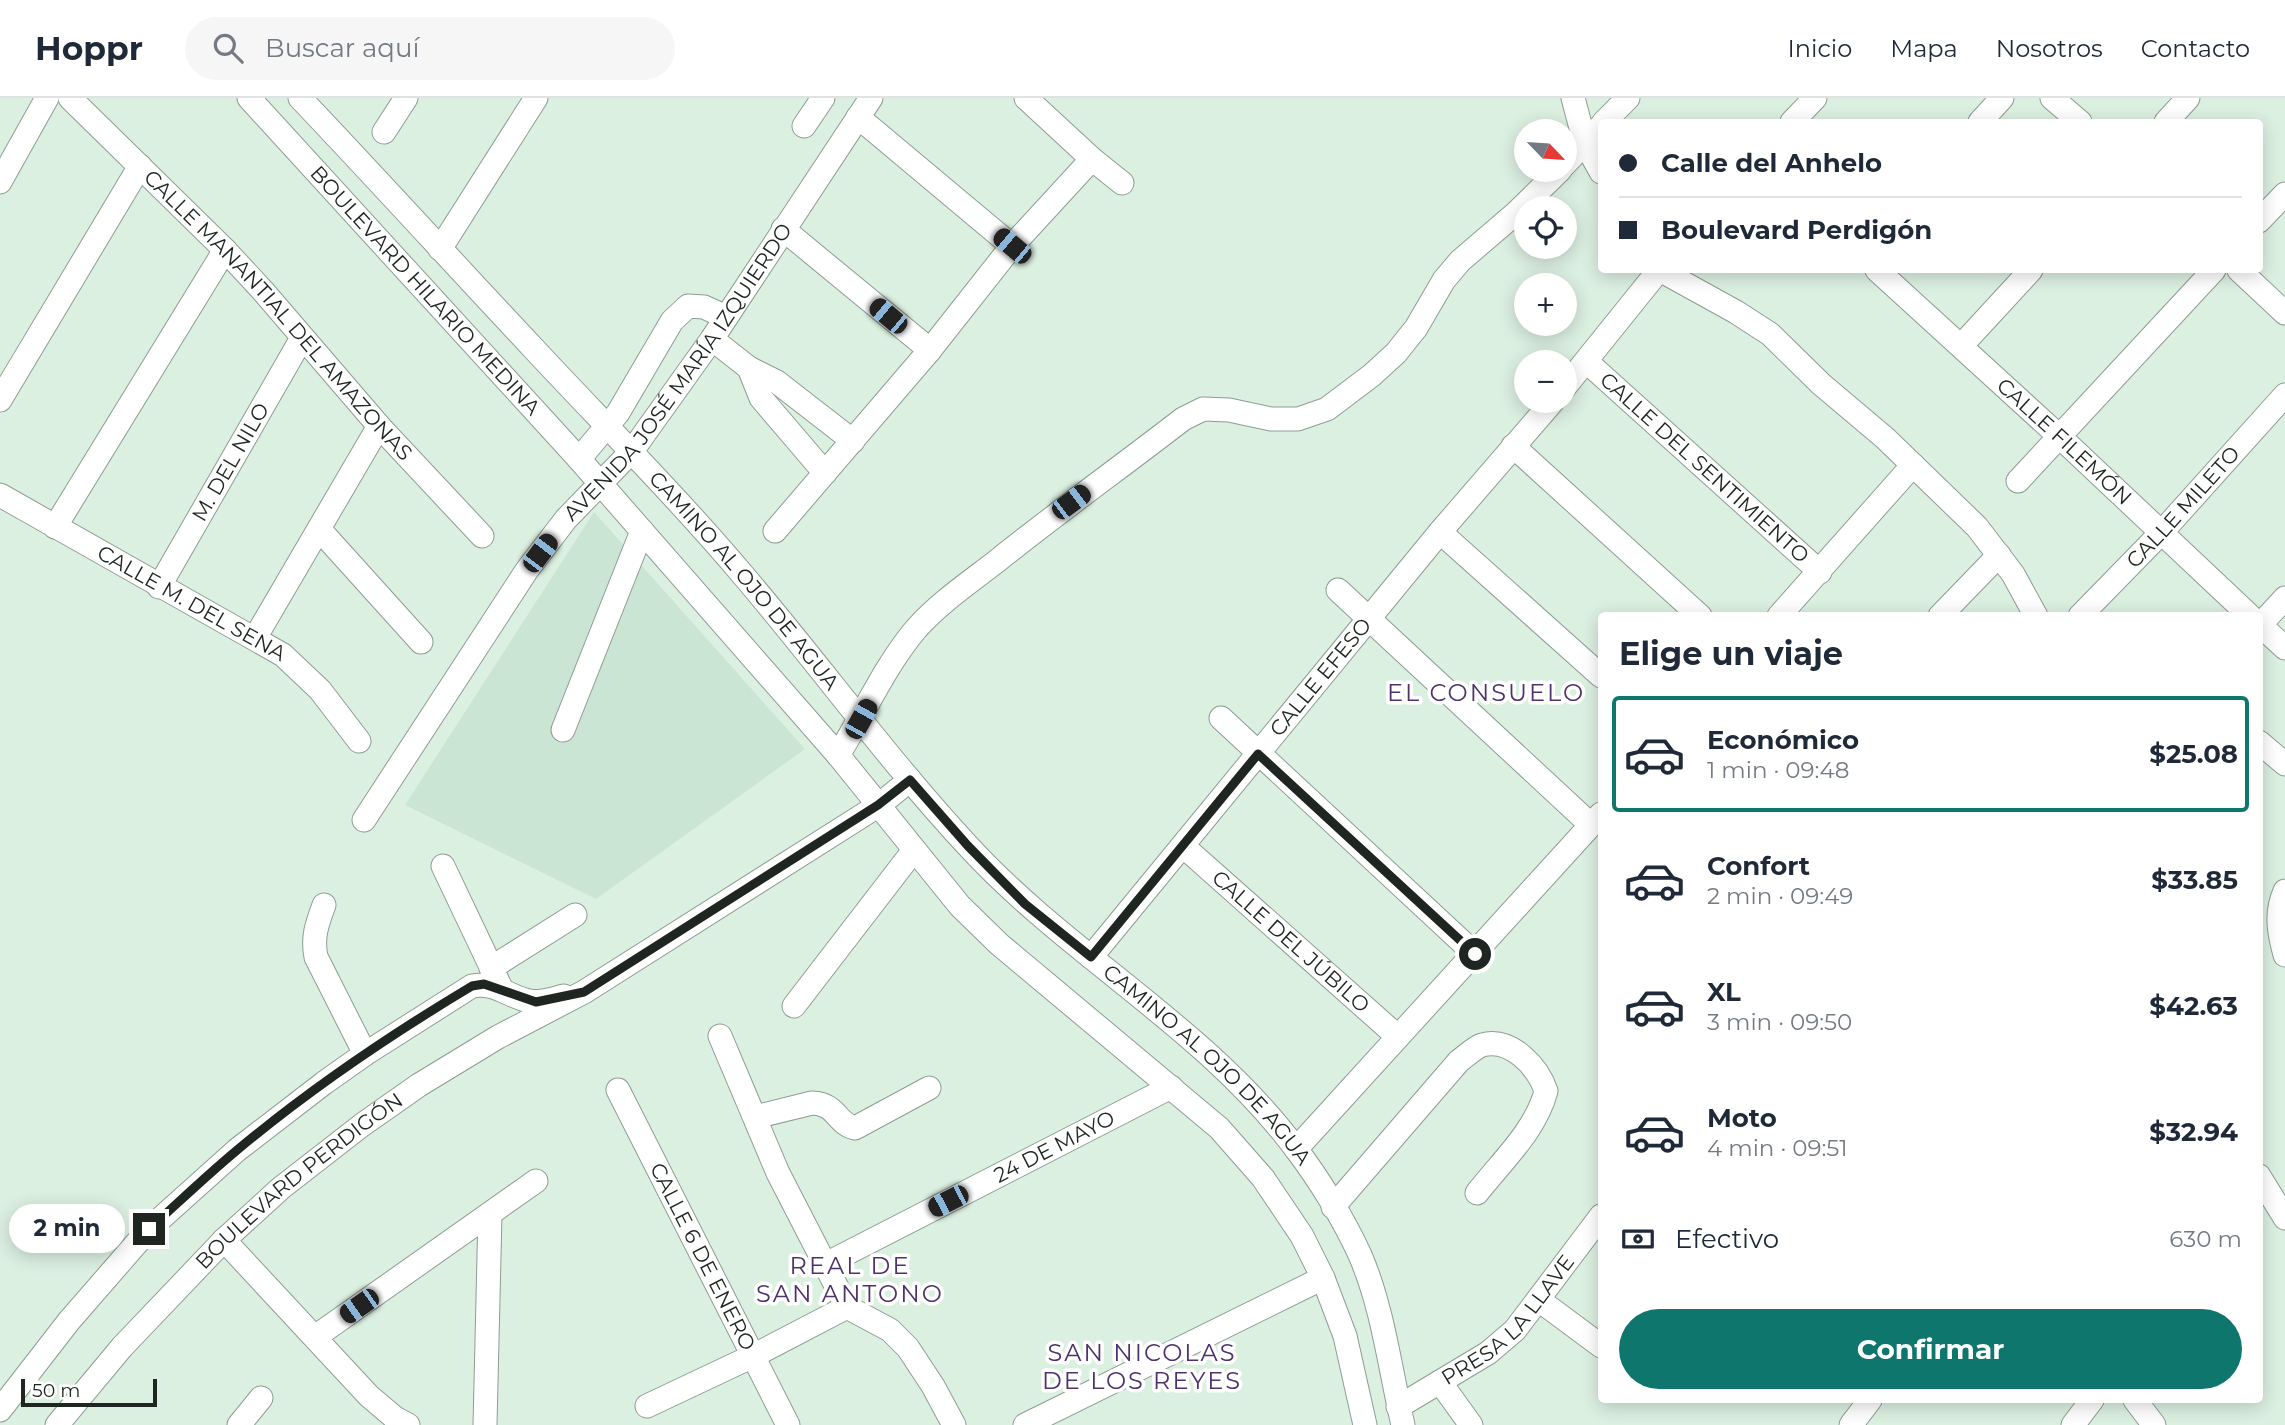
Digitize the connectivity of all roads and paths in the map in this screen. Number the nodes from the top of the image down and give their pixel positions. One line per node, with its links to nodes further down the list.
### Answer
1 (47, 98): 29 (street)
2 (70, 98): 27 (street, CALLE MANANTIAL DEL AMAZONAS)
3 (248, 98): 62 (street, BOULEVARD HILARIO MEDINA)
4 (300, 98): 36 (street, BOULEVARD HILARIO MEDINA)
5 (406, 98): 23 (street)
6 (536, 98): 36 (street)
7 (823, 98): 21 (street)
8 (1026, 98): 26 (street)
9 (1573, 98): 24 (street)
10 (1628, 98): 16 (street)
11 (1815, 98): 17 (street)
12 (2002, 98): 18 (street)
13 (2052, 98): 19 (street)
14 (2188, 98): 20 (street)
15 (864, 108): 34 (street, AVENIDA JOSÉ MARÍA IZQUIERDO); 35 (street)
16 (1608, 119)
17 (1795, 119)
18 (1983, 119)
19 (2076, 119)
20 (2169, 119)
21 (804, 126)
22 (1598, 129): 24 (street)
23 (384, 132)
24 (1585, 143): 25 (street); 28 (street)
25 (1577, 151)
26 (1092, 159): 31 (street); 35 (street)
27 (140, 166): 37 (street, CALLE MANANTIAL DEL AMAZONAS); 54 (street)
28 (1598, 167)
29 (0, 182)
30 (1548, 182): 94 (street)
31 (1122, 183)
32 (2285, 194): 33 (street)
33 (2263, 217)
34 (783, 229): 45 (street, AVENIDA JOSÉ MARÍA IZQUIERDO); 49 (street)
35 (1012, 246): 49 (street)
36 (440, 249): 57 (street, BOULEVARD HILARIO MEDINA)
37 (225, 250): 46 (street, CALLE MANANTIAL DEL AMAZONAS); 68 (street)
38 (1657, 273): 50 (street)
39 (1664, 273): 63 (street)
40 (1880, 273): 48 (street, CALLE FILEMÓN)
41 (2028, 273): 48 (street)
42 (2211, 273): 58 (street)
43 (2242, 273): 44 (street)
44 (2285, 313)
45 (726, 317): 47 (street, AVENIDA JOSÉ MARÍA IZQUIERDO); 57 (street)
46 (302, 338): 56 (street, CALLE MANANTIAL DEL AMAZONAS); 77 (street, M. DEL NILO)
47 (712, 339): 51 (street); 61 (street, AVENIDA JOSÉ MARÍA IZQUIERDO)
48 (1961, 346): 58 (street, CALLE FILEMÓN)
49 (930, 350): 59 (street)
50 (1587, 362): 52 (street); 76 (street, CALLE DEL SENTIMIENTO)
51 (749, 368): 59 (street); 64 (street)
52 (1577, 373)
53 (2285, 395): 73 (street, CALLE MILETO)
54 (0, 400)
55 (1542, 413): 60 (street, CALLE EFESO)
56 (379, 426): 69 (street); 74 (street, CALLE MANANTIAL DEL AMAZONAS)
57 (608, 426): 61 (street, BOULEVARD HILARIO MEDINA); 62 (street)
58 (2060, 436): 65 (street); 73 (street, CALLE FILEMÓN)
59 (853, 441): 64 (street)
60 (1513, 446): 72 (street, CALLE EFESO); 80 (street)
61 (632, 451): 66 (street, AVENIDA JOSÉ MARÍA IZQUIERDO); 94 (street, CAMINO AL OJO DE AGUA)
62 (579, 459): 66 (street, BOULEVARD HILARIO MEDINA)
63 (1913, 465): 75 (street); 76 (street)
64 (825, 473): 71 (street)
65 (2018, 481)
66 (600, 483): 70 (street, CAMINO AL OJO DE AGUA); 104 (street, AVENIDA JOSÉ MARÍA IZQUIERDO)
67 (0, 495): 68 (street, CALLE M. DEL SENA)
68 (55, 527): 77 (street, CALLE M. DEL SENA)
69 (318, 529): 89 (street); 90 (street)
70 (642, 531): 95 (street); 99 (street, CAMINO AL OJO DE AGUA)
71 (775, 531)
72 (1440, 532): 86 (street, CALLE EFESO); 92 (street)
73 (2161, 533): 84 (street, CALLE MILETO); 85 (street, CALLE FILEMÓN)
74 (482, 536)
75 (1999, 555): 82 (street); 83 (street)
76 (1820, 572): 81 (street)
77 (159, 587): 89 (street, CALLE M. DEL SENA)
78 (1338, 590): 86 (street)
79 (2285, 598): 87 (street)
80 (1696, 612)
81 (1783, 612)
82 (1944, 612)
83 (2034, 612)
84 (2084, 612)
85 (2246, 612)
86 (1370, 620): 98 (street, CALLE EFESO); 103 (street)
87 (2263, 621)
88 (2263, 629): 91 (street)
89 (255, 638): 96 (street, CALLE M. DEL SENA)
90 (421, 642)
91 (2285, 648)
92 (1598, 673)
93 (1221, 718): 98 (street)
94 (861, 719): 99 (street); 101 (street, CAMINO AL OJO DE AGUA)
95 (563, 730)
96 (359, 741)
97 (2263, 745): 100 (street)
98 (1258, 754): 105 (street, CALLE EFESO); 111 (street)
99 (838, 755): 102 (street, CAMINO AL OJO DE AGUA)
100 (2285, 764)
101 (910, 780): 102 (street, BOULEVARD PERDIGÓN); 113 (street, CAMINO AL OJO DE AGUA)
102 (878, 805): 106 (street, CAMINO AL OJO DE AGUA); 115 (street, BOULEVARD PERDIGÓN)
103 (1596, 819): 111 (street)
104 (365, 820)
105 (1183, 846): 113 (street, CALLE EFESO); 118 (street, CALLE DEL JÚBILO)
106 (914, 850): 116 (street); 120 (street, CAMINO AL OJO DE AGUA)
107 (443, 866): 114 (street)
108 (2283, 896): 112 (street)
109 (324, 905): 119 (street)
110 (575, 915): 114 (street)
111 (1475, 954): 118 (street)
112 (2285, 956)
113 (1091, 957): 124 (street, CAMINO AL OJO DE AGUA)
114 (496, 978): 115 (street, BOULEVARD PERDIGÓN); 119 (street, BOULEVARD PERDIGÓN)
115 (584, 992): 132 (street, BOULEVARD PERDIGÓN)
116 (794, 1006)
117 (720, 1035): 123 (street)
118 (1397, 1036): 124 (street)
119 (365, 1054): 146 (street, BOULEVARD PERDIGÓN)
120 (1171, 1087): 133 (street, 24 DE MAYO); 134 (street, CAMINO AL OJO DE AGUA)
121 (929, 1088): 123 (street)
122 (618, 1090): 139 (street, CALLE 6 DE ENERO)
123 (755, 1117): 133 (street)
124 (1296, 1149): 128 (street, CAMINO AL OJO DE AGUA)
125 (536, 1181): 129 (street)
126 (2263, 1182): 130 (street)
127 (1477, 1192): 128 (street)
128 (1333, 1207): 147 (street, CAMINO AL OJO DE AGUA)
129 (490, 1214): 137 (street); 152 (street)
130 (2285, 1218)
131 (1598, 1220): 135 (street, PRESA LA LLAVE)
132 (224, 1240): 137 (street); 148 (street, BOULEVARD PERDIGÓN)
133 (824, 1265): 136 (street)
134 (1323, 1278): 149 (street, CAMINO AL OJO DE AGUA); 155 (street)
135 (1539, 1300): 138 (street); 140 (street, PRESA LA LLAVE)
136 (846, 1307): 139 (street); 154 (street)
137 (315, 1337): 151 (street)
138 (1598, 1344)
139 (752, 1356): 145 (street); 153 (street, CALLE 6 DE ENERO)
140 (1440, 1382): 147 (street, PRESA LA LLAVE); 156 (street)
141 (261, 1398): 150 (street)
142 (1868, 1403): 157 (street)
143 (2090, 1403): 158 (street)
144 (2137, 1403): 159 (street)
145 (647, 1406)
146 (0, 1410)
147 (1401, 1416)
148 (68, 1421)
149 (1358, 1423)
150 (239, 1425)
151 (408, 1425)
152 (485, 1425)
153 (788, 1425)
154 (954, 1425)
155 (1025, 1425)
156 (1471, 1425)
157 (1851, 1425)
158 (2073, 1425)
159 (2154, 1425)

